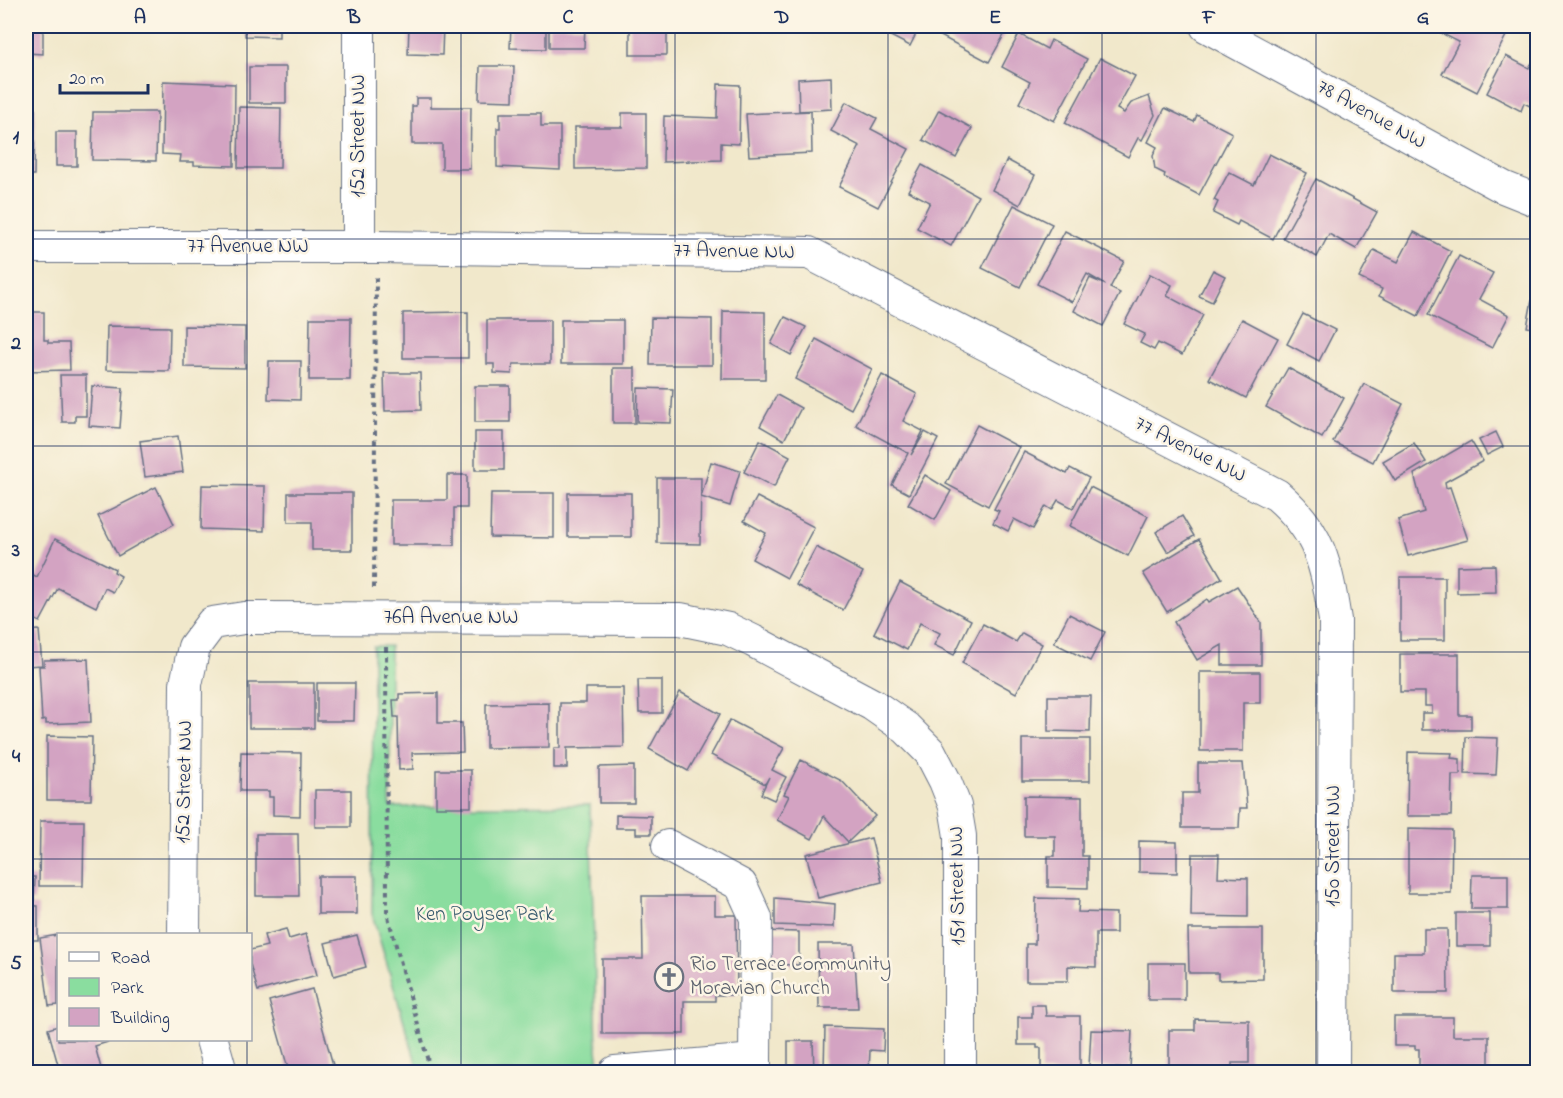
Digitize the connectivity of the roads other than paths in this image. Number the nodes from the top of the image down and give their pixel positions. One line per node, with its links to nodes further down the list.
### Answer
1 (359, 26): 5 (street, 152 Street NW)
2 (1206, 26): 3 (street, 78 Avenue NW)
3 (1538, 201)
4 (26, 247): 5 (street, 77 Avenue NW)
5 (368, 247): 6 (street, 77 Avenue NW)
6 (1335, 620): 16 (street, 150 Street NW)
7 (705, 622): 8 (street, 76A Avenue NW); 15 (street, 151 Street NW)
8 (202, 634): 10 (street, 152 Street NW)
9 (668, 846): 12 (street)
10 (183, 933)
11 (212, 1041): 13 (street)
12 (755, 1066): 14 (street)
13 (221, 1072)
14 (615, 1072)
15 (960, 1072)
16 (1333, 1072)

